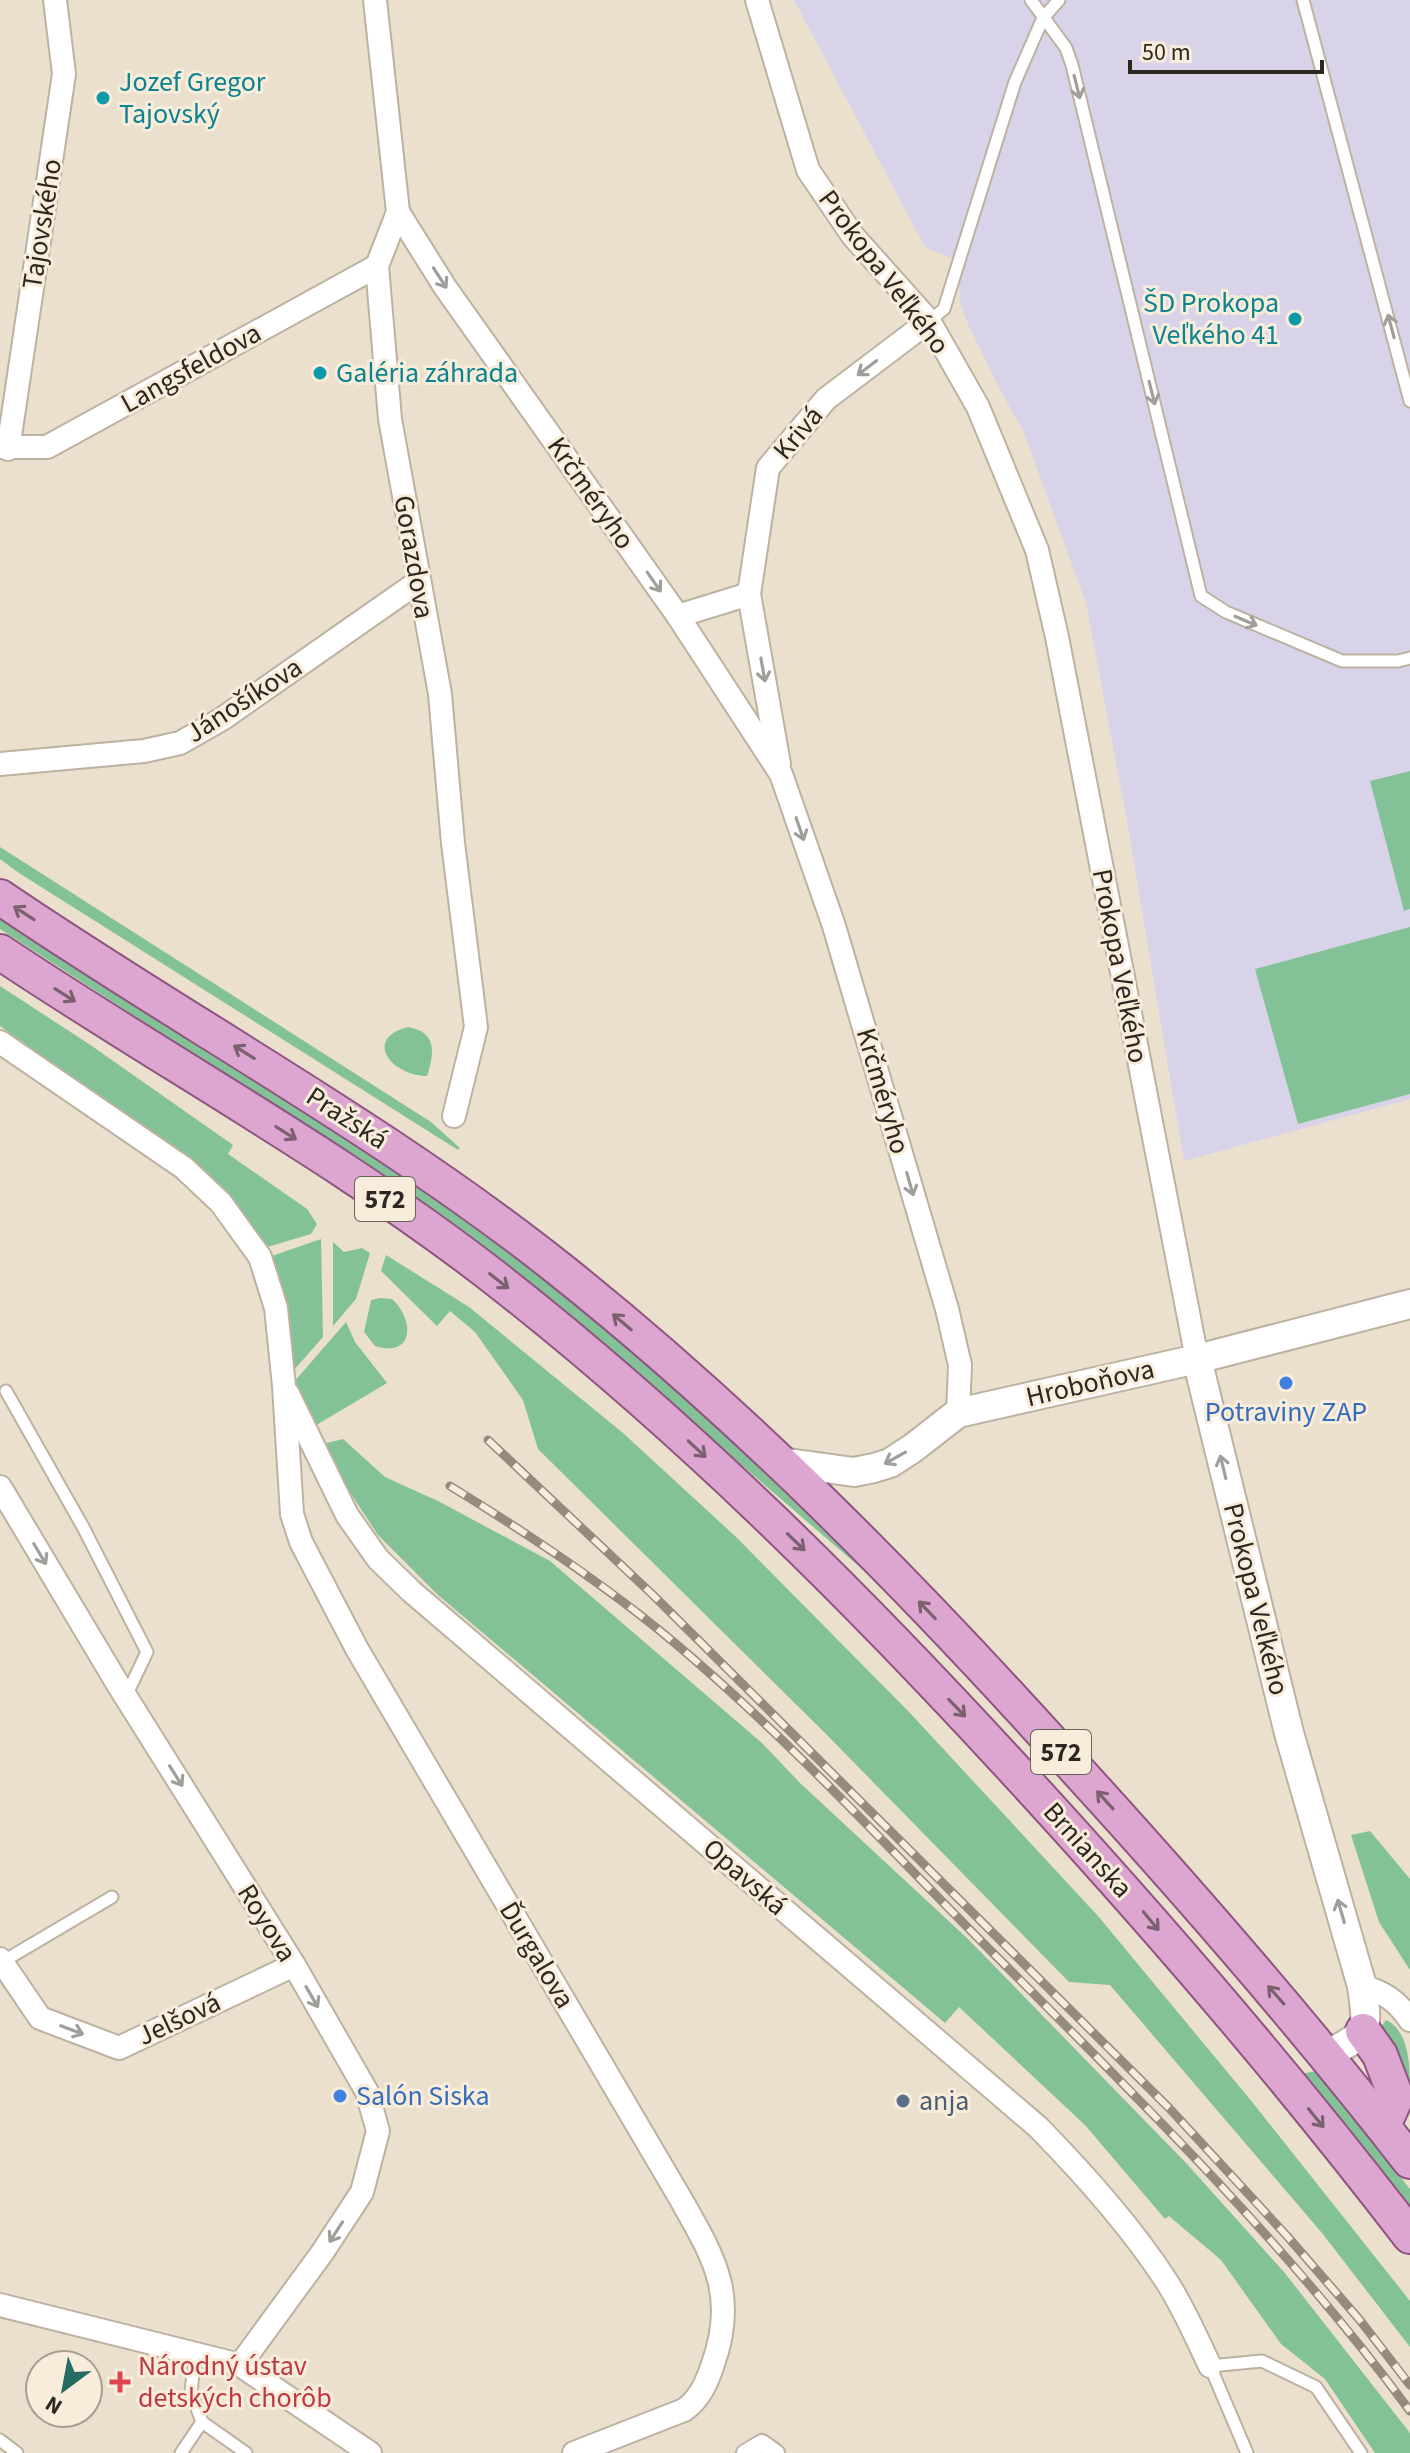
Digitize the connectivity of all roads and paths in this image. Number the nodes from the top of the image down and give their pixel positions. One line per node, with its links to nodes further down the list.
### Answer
1 (55, 0): 12 (street, Tajovského)
2 (375, 0): 8 (street, Gorazdova)
3 (757, 0): 10 (street, Prokopa Veľkého)
4 (1031, 0): 7 (lane)
5 (1059, 0): 7 (lane)
6 (1303, 0): 11 (lane, one-way to 6)
7 (1043, 18): 10 (lane); 16 (lane, one-way to 16)
8 (398, 212): 9 (street, Gorazdova); 15 (street, Krčméryho, one-way to 15)
9 (377, 266): 12 (street, Langsfeldova); 13 (street, Gorazdova)
10 (929, 321): 14 (street, Krivá, one-way to 14); 24 (street, Prokopa Veľkého)
11 (1410, 401)
12 (4, 448)
13 (418, 582): 17 (street, Jánošíkova); 22 (street, Gorazdova)
14 (749, 594): 15 (street); 18 (street, Krčméryho, one-way to 18)
15 (678, 616): 18 (street, Krčméryho)
16 (1410, 658)
17 (0, 764)
18 (781, 774): 27 (street, Krčméryho, one-way to 27)
19 (0, 897): 28 (main road, Pražská / 572, one-way to 19)
20 (0, 952): 30 (main road, Pražská / 572, one-way to 30)
21 (0, 1042): 25 (street)
22 (454, 1116)
23 (1410, 1304): 24 (street, Hroboňova)
24 (1197, 1359): 27 (street, Hroboňova); 35 (street, Prokopa Veľkého, one-way to 24)
25 (284, 1386): 46 (street, Opavská); 53 (street, Ďurgalova)
26 (6, 1391): 31 (lane)
27 (958, 1413): 28 (street, Hroboňova, one-way to 28)
28 (781, 1462): 38 (main road, Brnianska / 572, one-way to 28)
29 (0, 1487): 31 (street, Royova, one-way to 31)
30 (739, 1488): 39 (main road, Brnianska / 572, one-way to 39)
31 (126, 1696): 34 (street, Royova, one-way to 34)
32 (112, 1897): 33 (lane)
33 (1, 1960): 34 (street, Jelšová, one-way to 34)
34 (294, 1965): 45 (street, Royova, one-way to 45)
35 (1362, 1986): 36 (street); 37 (street, Prokopa Veľkého)
36 (1410, 2020)
37 (1363, 2031): 38 (street); 40 (main road)
38 (1325, 2056): 39 (main road); 40 (main road, Brnianska / 572)
39 (1267, 2058): 42 (main road, Brnianska / 572, one-way to 42)
40 (1383, 2126): 41 (main road, Brnianska / 572)
41 (1410, 2161)
42 (1410, 2236)
43 (0, 2305): 44 (street)
44 (195, 2354): 45 (street); 47 (lane)
45 (240, 2365): 52 (street)
46 (1210, 2366): 56 (lane); 57 (lane)
47 (202, 2422): 50 (lane); 51 (lane)
48 (0, 2440): 49 (lane)
49 (17, 2453)
50 (181, 2453)
51 (246, 2453)
52 (370, 2453)
53 (574, 2453)
54 (745, 2453): 55 (street)
55 (776, 2453)
56 (1247, 2453)
57 (1361, 2453)

